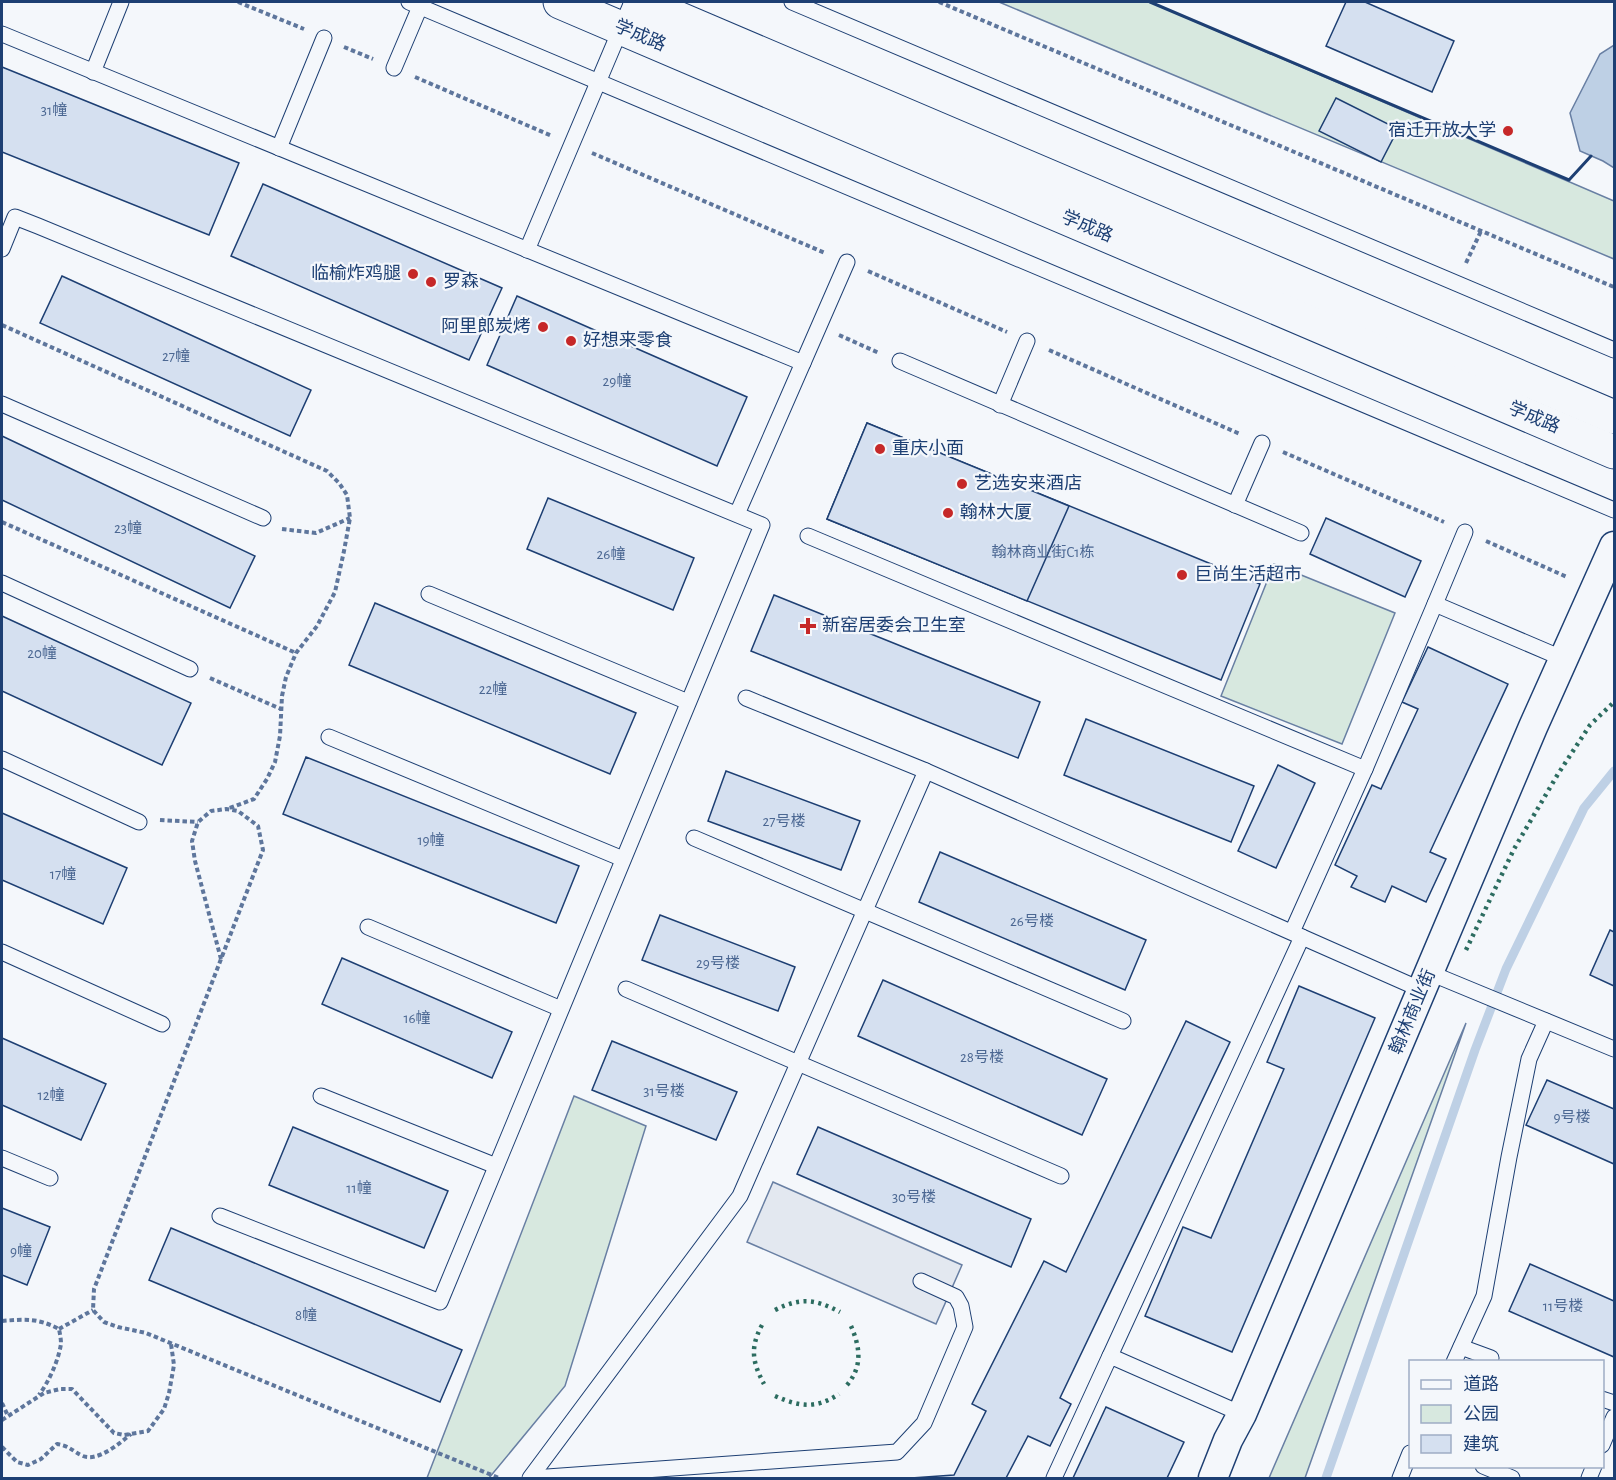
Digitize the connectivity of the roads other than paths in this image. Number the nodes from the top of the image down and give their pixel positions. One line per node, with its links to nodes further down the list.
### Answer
1 (122, 2): 10 (lane)
2 (560, 2): 6 (main road, 学成路)
3 (640, 2): 23 (main road, 学成路)
4 (792, 2): 18 (lane)
5 (417, 3): 9 (lane); 11 (lane)
6 (626, 14): 11 (lane); 25 (main road, 学成路)
7 (2, 34): 10 (lane)
8 (324, 38): 12 (lane)
9 (394, 68)
10 (93, 72): 12 (lane)
11 (598, 81): 15 (lane); 27 (lane)
12 (279, 148): 15 (lane)
13 (8, 215): 14 (lane); 28 (lane)
14 (2, 249)
15 (527, 250): 20 (lane)
16 (848, 262): 20 (lane)
17 (1027, 341): 22 (lane)
18 (1614, 350)
19 (900, 361): 22 (lane)
20 (803, 363): 28 (lane)
21 (2, 404): 29 (lane)
22 (1000, 405): 26 (lane)
23 (1614, 417)
24 (1262, 443): 26 (lane)
25 (1614, 452)
26 (1235, 505): 31 (lane)
27 (1614, 510)
28 (737, 514): 40 (lane)
29 (263, 518)
30 (1465, 532): 36 (lane)
31 (1301, 533)
32 (808, 536): 43 (lane)
33 (1614, 546): 37 (street, 翰林商业街)
34 (2, 583): 38 (lane)
35 (429, 594): 40 (lane)
36 (1436, 604): 37 (lane); 43 (lane)
37 (1564, 659): 52 (street, 翰林商业街)
38 (190, 669)
39 (746, 698): 44 (lane)
40 (688, 702): 47 (lane)
41 (329, 737): 47 (lane)
42 (2, 759): 45 (lane)
43 (1365, 769): 50 (lane)
44 (926, 771): 48 (lane); 50 (lane)
45 (139, 822)
46 (694, 838): 48 (lane)
47 (623, 859): 54 (lane)
48 (864, 911): 55 (lane); 59 (lane)
49 (368, 927): 54 (lane)
50 (1297, 934): 52 (lane); 68 (lane)
51 (2, 952): 57 (lane)
52 (1426, 981): 56 (lane); 71 (street, 翰林商业街)
53 (626, 989): 59 (lane)
54 (561, 1009): 62 (lane)
55 (1123, 1021)
56 (1546, 1021): 58 (lane); 67 (lane)
57 (162, 1024)
58 (1614, 1049)
59 (798, 1063): 63 (lane); 76 (lane)
60 (321, 1096): 62 (lane)
61 (2, 1158): 64 (lane)
62 (496, 1166): 65 (lane)
63 (1060, 1176)
64 (50, 1178)
65 (220, 1216)
66 (921, 1281): 76 (lane)
67 (1461, 1347): 69 (lane); 70 (lane)
68 (1110, 1356): 71 (lane); 77 (lane)
69 (1455, 1360)
70 (1494, 1360)
71 (1242, 1414): 78 (street, 翰林商业街)
72 (1614, 1417): 73 (lane)
73 (1604, 1440)
74 (1409, 1456): 79 (lane)
75 (1485, 1468): 80 (lane)
76 (532, 1479)
77 (1054, 1479)
78 (1213, 1479)
79 (1400, 1479)
80 (1512, 1479)

